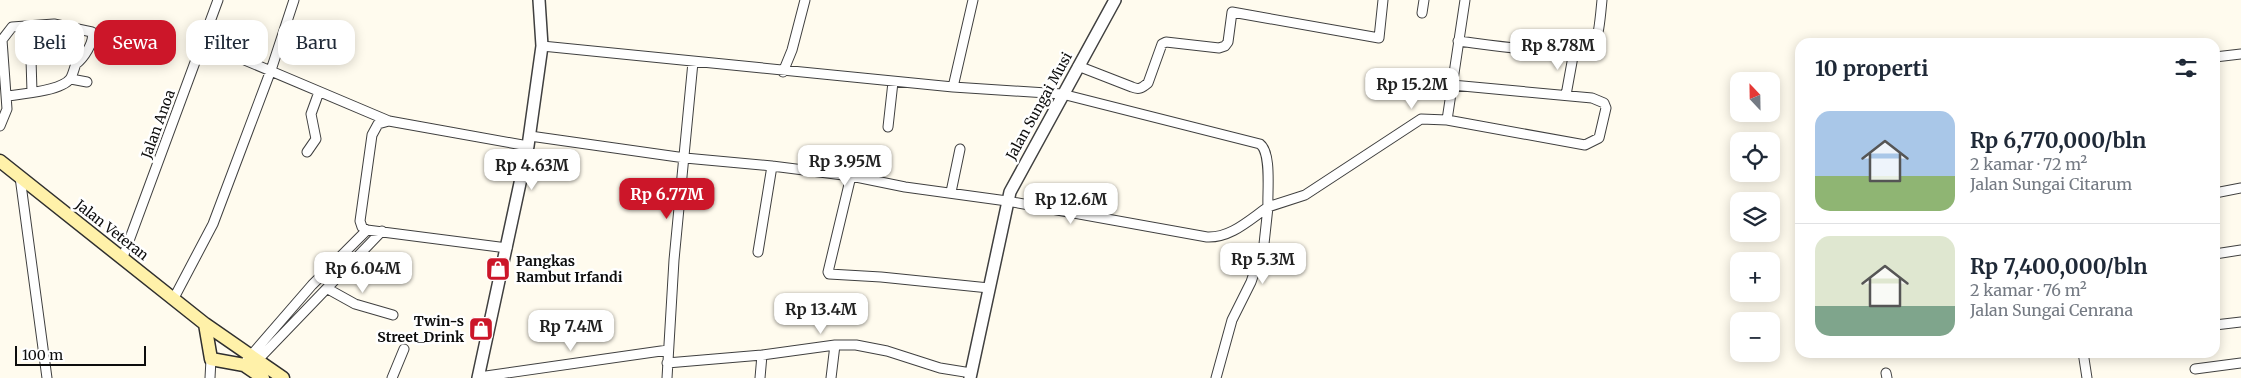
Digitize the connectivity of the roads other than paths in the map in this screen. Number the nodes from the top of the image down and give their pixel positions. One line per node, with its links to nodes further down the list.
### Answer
1 (218, 0): 12 (street, Jalan Anoa)
2 (294, 0): 27 (street)
3 (539, 0): 16 (street)
4 (805, 0): 28 (street)
5 (973, 0): 33 (street)
6 (1115, 0): 26 (street, Jalan Sungai Musi)
7 (1383, 0): 26 (street)
8 (1424, 0): 11 (street)
9 (1465, 0): 15 (street)
10 (1602, 0): 17 (street)
11 (1422, 13)
12 (210, 20)
13 (15, 27): 38 (street)
14 (84, 30): 19 (street)
15 (1458, 42): 17 (street); 32 (street)
16 (542, 46): 21 (street); 43 (street)
17 (1574, 51): 37 (street)
18 (2241, 54): 20 (street)
19 (84, 56)
20 (2220, 57)
21 (693, 62): 28 (street); 46 (street)
22 (31, 65): 34 (street)
23 (76, 65): 29 (street)
24 (194, 65): 62 (street, Jalan Anoa)
25 (259, 65): 27 (street)
26 (1078, 66): 36 (street, Jalan Sungai Musi)
27 (271, 70): 35 (street); 65 (street)
28 (783, 72): 31 (street)
29 (71, 79): 30 (street); 34 (street)
30 (88, 82)
31 (893, 82): 33 (street); 42 (street)
32 (1452, 85): 37 (street); 39 (street)
33 (953, 88): 36 (street)
34 (32, 92): 38 (street)
35 (319, 92): 40 (street); 45 (street)
36 (1062, 94): 54 (street, Jalan Sungai Musi); 55 (street)
37 (1566, 95): 39 (street)
38 (7, 96): 41 (street)
39 (1448, 120): 55 (street)
40 (389, 121): 43 (street); 56 (street)
41 (0, 126)
42 (888, 128)
43 (529, 141): 46 (street); 58 (street)
44 (960, 149): 52 (street)
45 (307, 152)
46 (685, 158): 48 (street); 72 (street)
47 (0, 161): 50 (main road, Jalan Veteran)
48 (772, 166): 49 (street); 60 (street)
49 (851, 176): 52 (street); 63 (street)
50 (20, 177): 62 (main road, Jalan Veteran); 81 (street)
51 (2241, 188): 53 (street)
52 (951, 192): 54 (street)
53 (2220, 192)
54 (1007, 201): 55 (street); 63 (street, Jalan Sungai Musi)
55 (1268, 207): 90 (street)
56 (367, 230): 57 (street); 76 (street)
57 (382, 231): 58 (street); 64 (street)
58 (507, 248): 86 (street)
59 (2241, 250): 61 (street)
60 (758, 252)
61 (2220, 253)
62 (123, 257): 65 (main road, Jalan Veteran)
63 (989, 288): 80 (street, Jalan Sungai Musi)
64 (328, 289): 66 (street); 76 (street)
65 (174, 298): 68 (main road, Jalan Veteran)
66 (392, 315)
67 (2241, 322): 69 (street)
68 (205, 324): 75 (main road); 76 (main road, Jalan Veteran)
69 (2220, 324)
70 (835, 345): 73 (street); 80 (street); 89 (street)
71 (404, 349): 85 (street)
72 (668, 350): 77 (street); 86 (street)
73 (762, 355): 77 (street); 88 (street)
74 (2084, 358): 91 (street)
75 (211, 359): 76 (main road, Jalan Veteran); 82 (street)
76 (250, 362): 83 (main road, Jalan Veteran); 84 (main road, Jalan Veteran)
77 (667, 363): 87 (street)
78 (2241, 363): 79 (street)
79 (2196, 369)
80 (970, 376)
81 (47, 378)
82 (210, 378)
83 (263, 378)
84 (283, 378)
85 (392, 378)
86 (478, 378)
87 (667, 378)
88 (760, 378)
89 (831, 378)
90 (1216, 378)
91 (2087, 378)

